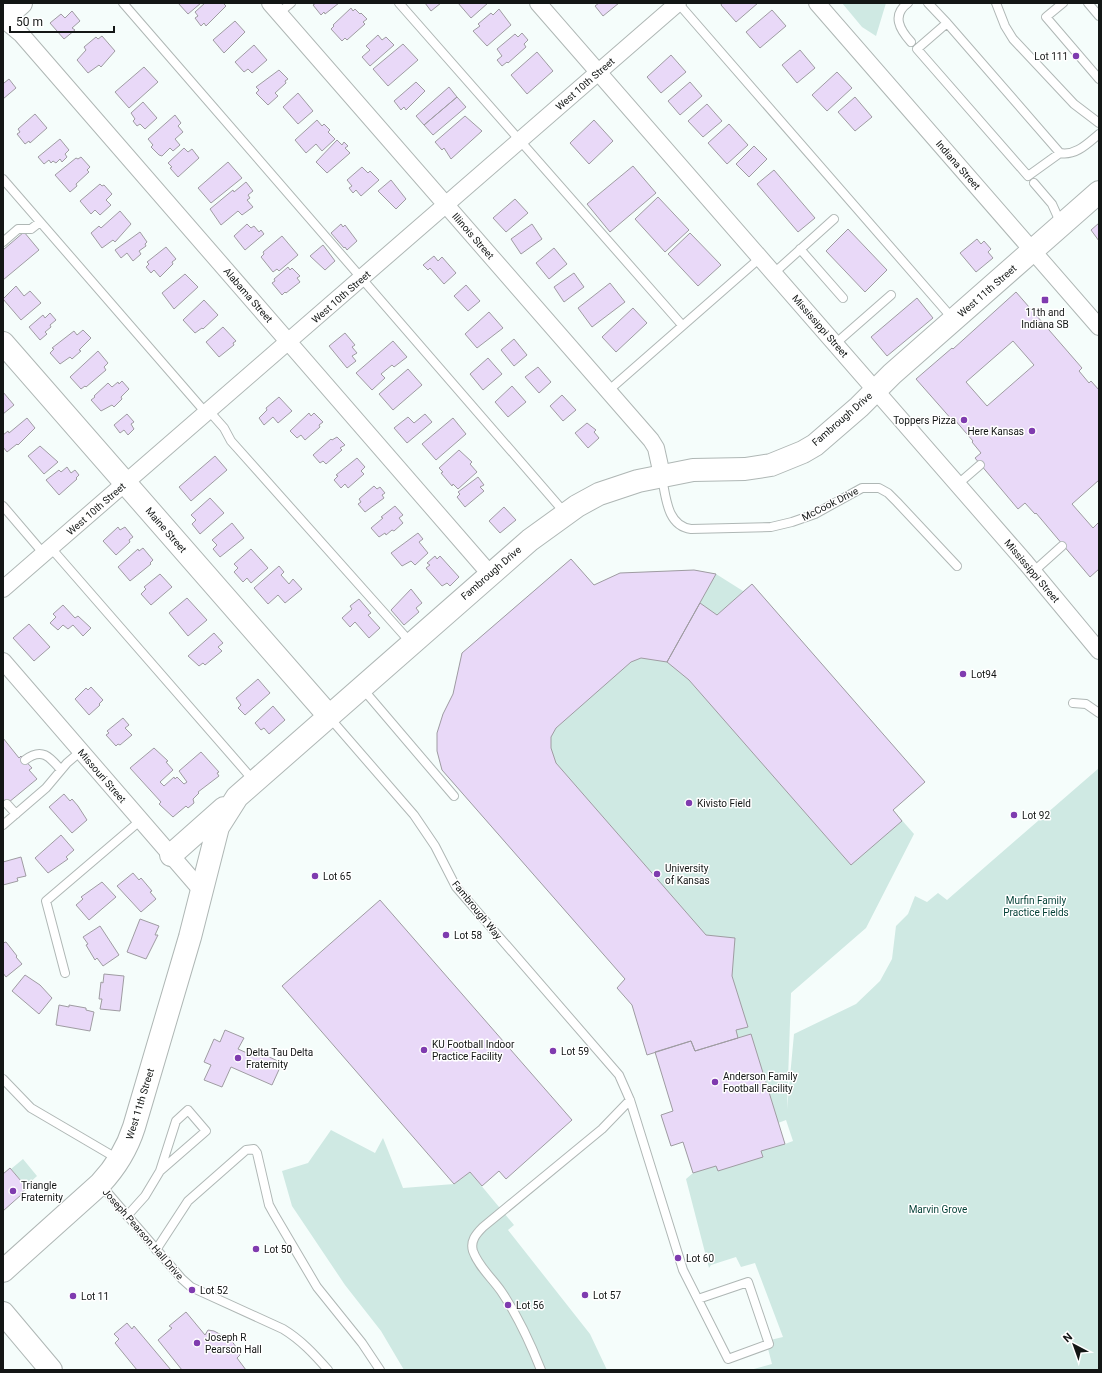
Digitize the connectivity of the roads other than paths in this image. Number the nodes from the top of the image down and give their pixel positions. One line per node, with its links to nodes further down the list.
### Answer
1 (21, 3): 14 (street)
2 (123, 3): 35 (lane)
3 (399, 3): 21 (lane)
4 (538, 3): 17 (street, Mississippi Street)
5 (678, 3): 17 (street, West 10th Street); 38 (lane)
6 (817, 3): 32 (street, Indiana Street)
7 (908, 3): 16 (lane)
8 (928, 3): 15 (lane)
9 (996, 3): 19 (lane)
10 (1063, 3): 18 (lane)
11 (1088, 3): 13 (lane)
12 (280, 6): 26 (street, Illinois Street)
13 (1099, 16)
14 (3, 19): 41 (street, Alabama Street)
15 (947, 23): 22 (lane); 22 (lane)
16 (911, 42)
17 (598, 72): 21 (street, West 10th Street); 33 (street, Mississippi Street)
18 (1099, 79)
19 (1099, 123)
20 (1099, 134): 22 (lane)
21 (520, 141): 26 (street, West 10th Street); 40 (lane)
22 (1060, 153)
23 (3, 179): 28 (lane)
24 (1034, 183): 29 (lane)
25 (1098, 195): 29 (street, West 11th Street)
26 (446, 205): 35 (street, West 10th Street); 45 (street, Illinois Street)
27 (834, 219): 31 (lane)
28 (40, 222): 30 (lane); 46 (lane)
29 (1062, 224): 32 (street, West 11th Street)
30 (3, 242)
31 (800, 249): 34 (lane); 37 (lane)
32 (1033, 250): 38 (street, West 11th Street); 39 (street, Indiana Street)
33 (760, 258): 34 (street, Mississippi Street); 40 (lane)
34 (774, 273): 43 (street, Mississippi Street)
35 (362, 278): 41 (street, West 10th Street); 52 (lane)
36 (891, 295): 43 (lane)
37 (843, 298)
38 (954, 320): 44 (street, West 11th Street)
39 (1098, 325)
40 (682, 326): 45 (lane)
41 (289, 342): 46 (street, West 10th Street); 57 (street, Alabama Street)
42 (3, 343): 49 (street, Maine Street)
43 (836, 344): 44 (street, Mississippi Street)
44 (875, 390): 48 (street, Fambrough Drive); 50 (street, Mississippi Street)
45 (608, 391): 48 (street, Illinois Street)
46 (208, 412): 49 (street, West 10th Street); 59 (lane)
47 (980, 465): 50 (lane)
48 (662, 475): 52 (street, Fambrough Drive); 55 (lane, McCook Drive)
49 (126, 483): 54 (street, West 10th Street); 65 (street, Maine Street)
50 (958, 484): 56 (street, Mississippi Street)
51 (3, 506): 54 (lane)
52 (565, 513): 57 (street, Fambrough Drive)
53 (1062, 546): 56 (lane)
54 (48, 551): 58 (street, West 10th Street); 69 (lane)
55 (957, 566)
56 (1033, 572): 60 (street, Mississippi Street)
57 (490, 574): 59 (street, Fambrough Drive)
58 (3, 589)
59 (411, 643): 62 (street, Fambrough Drive)
60 (1099, 651)
61 (3, 661): 66 (street, Missouri Street)
62 (362, 687): 65 (street, Fambrough Drive); 70 (lane)
63 (1073, 703): 64 (lane)
64 (1099, 713)
65 (329, 716): 69 (street, Fambrough Drive); 80 (lane, Fambrough Way)
66 (81, 751): 68 (lane); 74 (street, Missouri Street)
67 (25, 760): 68 (lane)
68 (61, 770): 73 (lane)
69 (255, 781): 71 (street, Fambrough Drive)
70 (454, 796)
71 (237, 797): 76 (street); 77 (street, Fambrough Drive)
72 (7, 804): 73 (lane)
73 (16, 814): 75 (lane)
74 (141, 820): 76 (street, Missouri Street); 78 (lane)
75 (3, 825)
76 (171, 855): 77 (street, Missouri Street)
77 (202, 891): 81 (street, West 11th Street)
78 (65, 973)
79 (3, 1079): 81 (lane)
80 (630, 1100): 87 (lane, Fambrough Way); 92 (lane)
81 (119, 1160): 83 (street, West 11th Street)
82 (160, 1171): 82 (lane); 84 (lane)
83 (100, 1184): 84 (lane, Joseph Pearson Hall Drive); 86 (street, West 11th Street)
84 (127, 1216): 85 (lane, Joseph Pearson Hall Drive)
85 (156, 1250): 90 (lane, Joseph Pearson Hall Drive); 91 (lane)
86 (3, 1271)
87 (698, 1299): 87 (lane, Fambrough Way)
88 (3, 1313): 89 (street)
89 (51, 1370)
90 (328, 1370)
91 (380, 1370)
92 (541, 1370)

